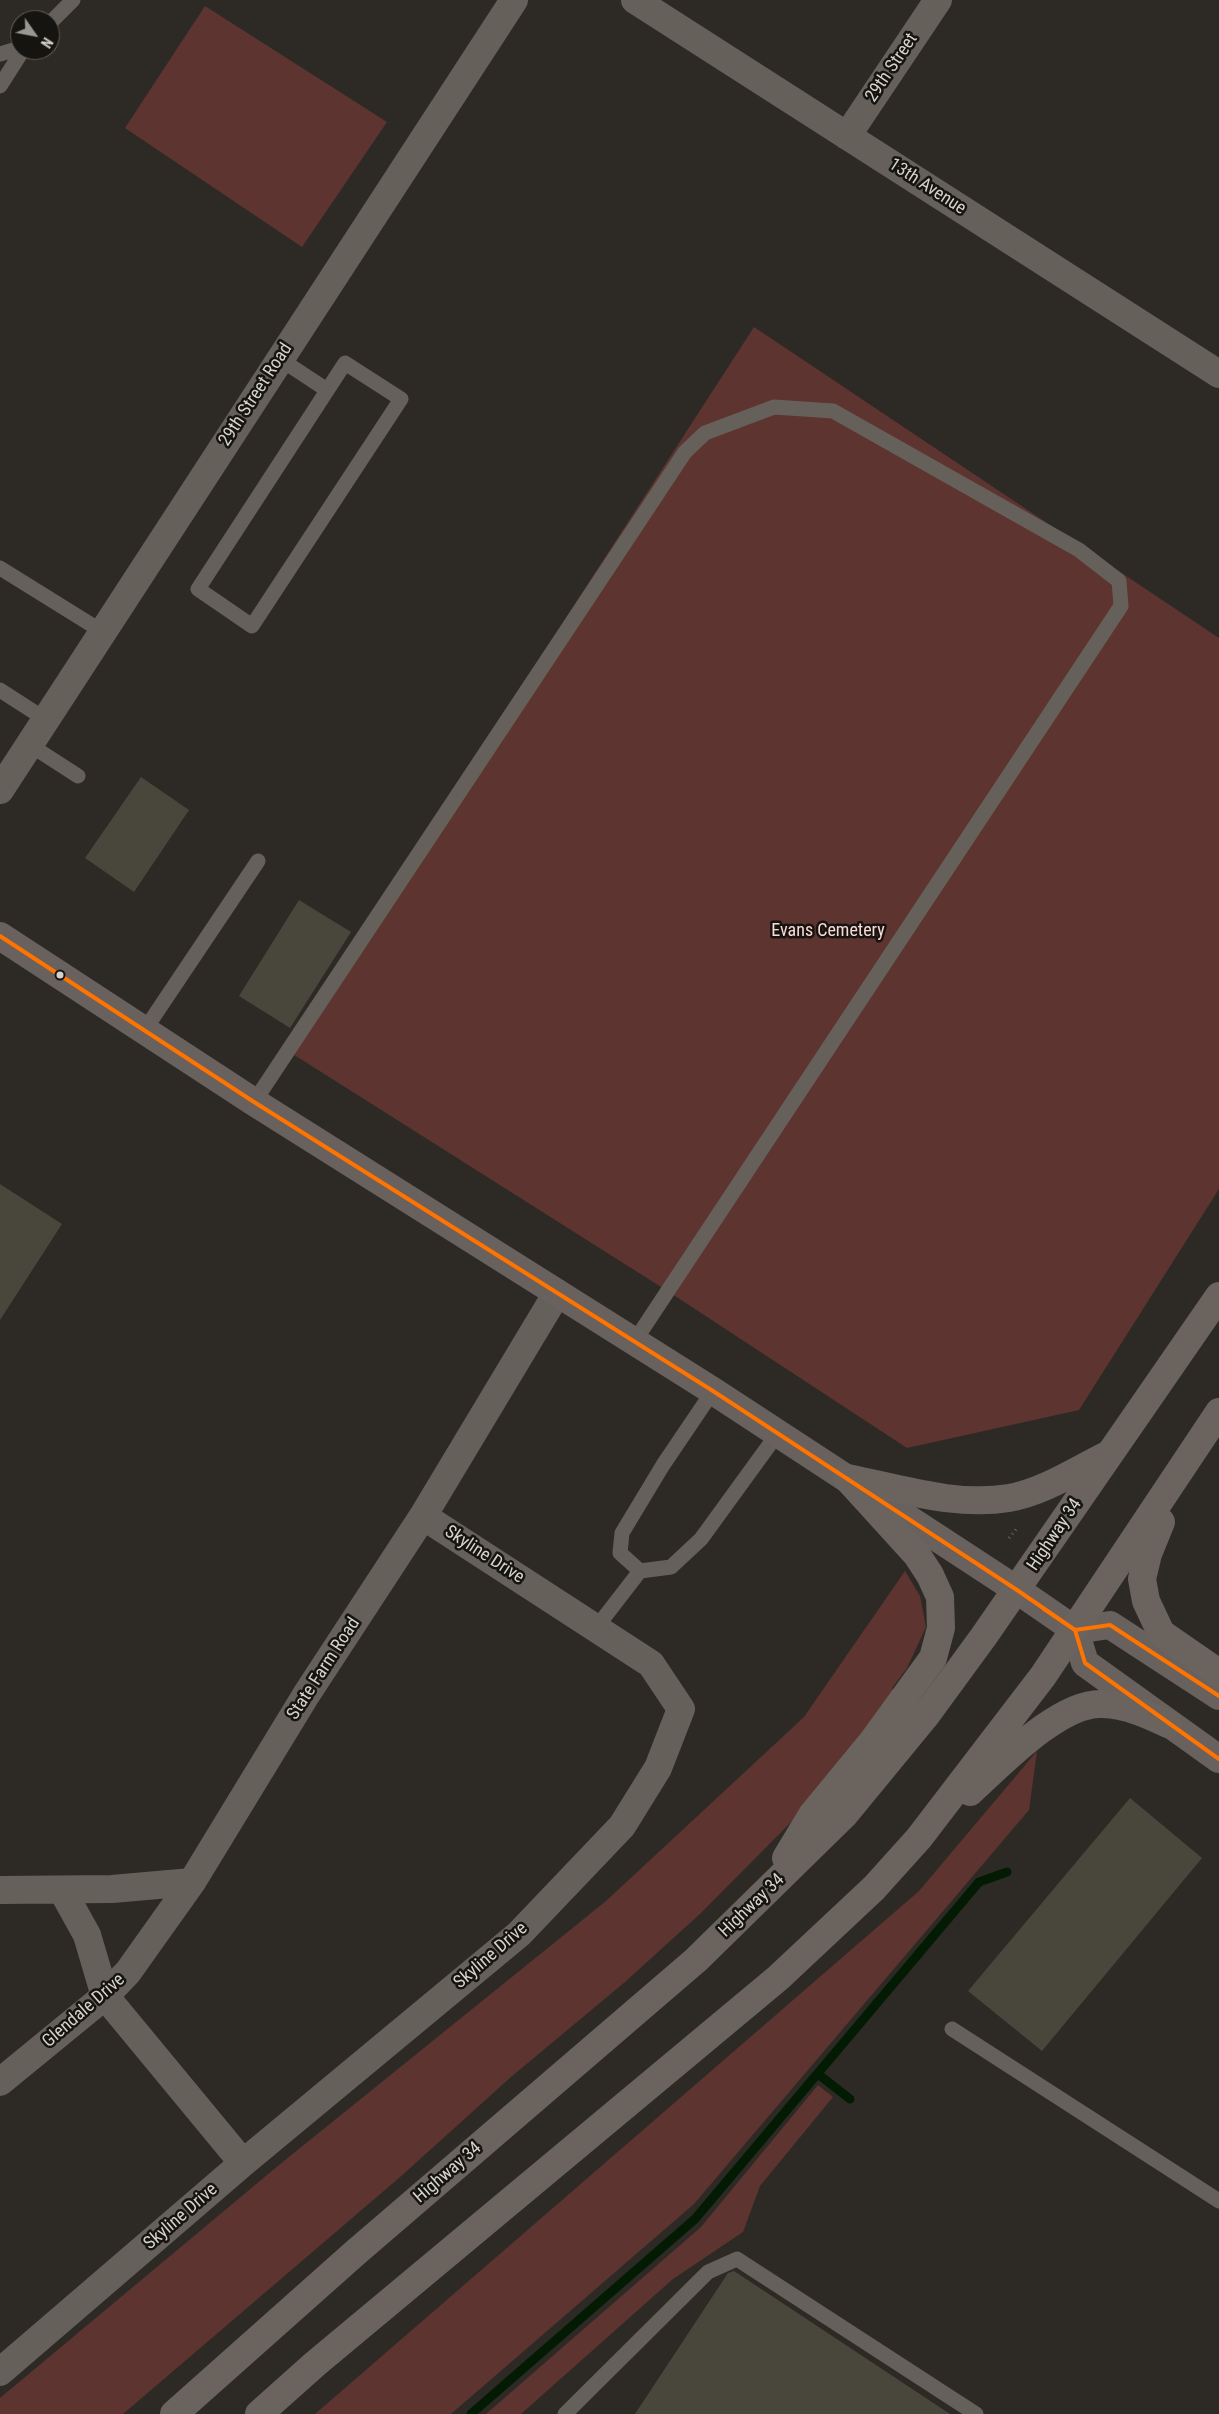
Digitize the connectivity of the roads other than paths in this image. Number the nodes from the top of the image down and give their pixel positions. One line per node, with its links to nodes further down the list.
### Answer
1 (73, 0): 5 (lane)
2 (514, 0): 9 (street, 29th Street Road)
3 (636, 0): 8 (street, 13th Avenue)
4 (938, 0): 8 (street, 29th Street)
5 (60, 12)
6 (15, 60): 7 (lane)
7 (0, 86)
8 (847, 136): 10 (street, 13th Avenue)
9 (280, 358): 11 (lane); 13 (street, 29th Street Road)
10 (1219, 374)
11 (327, 390): 11 (lane)
12 (0, 568): 13 (lane)
13 (103, 632): 15 (street, 29th Street Road)
14 (0, 690): 15 (lane)
15 (45, 720): 16 (street, 29th Street Road)
16 (30, 745): 17 (lane); 18 (street, 29th Street Road)
17 (78, 776)
18 (0, 790)
19 (258, 860): 21 (lane)
20 (0, 936): 21 (main road)
21 (144, 1031): 22 (main road)
22 (254, 1102): 23 (main road); 25 (lane)
23 (557, 1293): 25 (main road); 32 (street, State Farm Road)
24 (1219, 1296): 29 (highway, Highway 34)
25 (634, 1342): 26 (main road)
26 (713, 1391): 28 (main road); 33 (lane)
27 (1219, 1412): 30 (highway)
28 (778, 1433): 31 (main road); 33 (lane)
29 (1111, 1453): 31 (highway); 34 (highway, Highway 34)
30 (1185, 1465): 36 (highway); 37 (highway)
31 (847, 1478): 34 (main road); 45 (highway)
32 (422, 1516): 35 (street, Skyline Drive); 42 (street, State Farm Road)
33 (640, 1571): 35 (lane)
34 (1017, 1590): 36 (main road); 45 (highway, Highway 34)
35 (596, 1628): 49 (street, Skyline Drive)
36 (1075, 1630): 38 (main road); 39 (main road); 41 (highway)
37 (1219, 1673)
38 (1219, 1696)
39 (1168, 1724): 40 (main road); 41 (highway)
40 (1219, 1759)
41 (919, 1838): 53 (highway)
42 (192, 1882): 44 (street); 46 (street, Glendale Drive)
43 (0, 1890): 44 (street)
44 (62, 1890): 46 (street)
45 (761, 1897): 52 (highway, Highway 34)
46 (105, 1996): 48 (street, Glendale Drive); 49 (street)
47 (952, 2030): 50 (lane)
48 (0, 2082)
49 (243, 2163): 51 (street, Skyline Drive)
50 (1219, 2201)
51 (0, 2372)
52 (174, 2414)
53 (259, 2414)
54 (565, 2414): 55 (lane)
55 (976, 2414)

